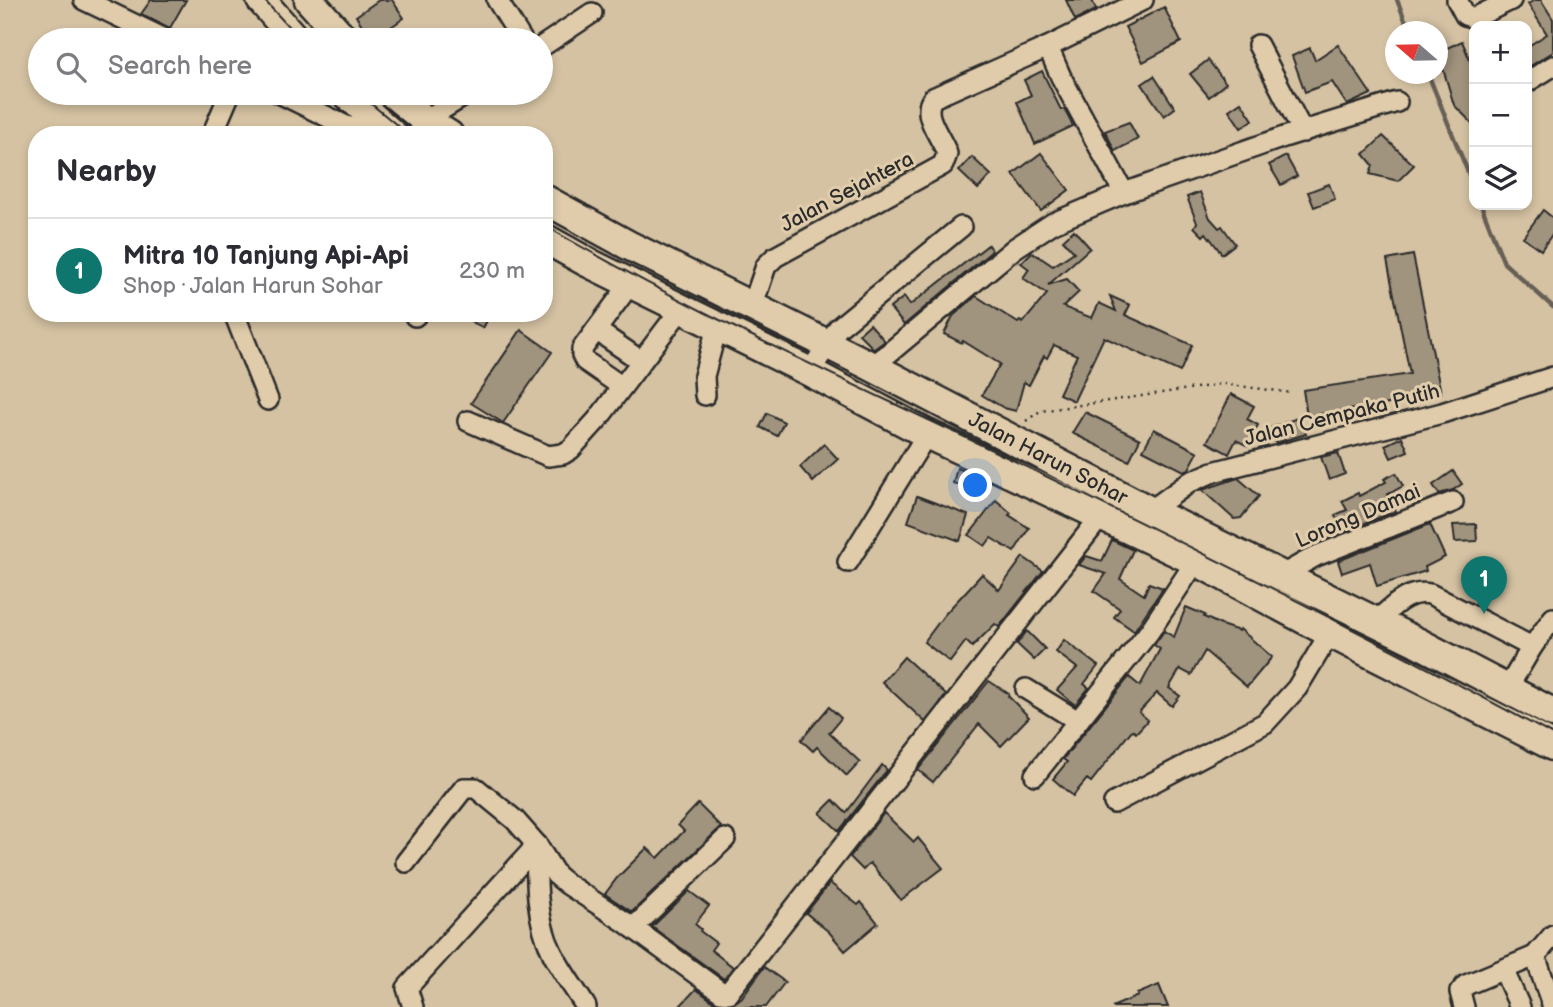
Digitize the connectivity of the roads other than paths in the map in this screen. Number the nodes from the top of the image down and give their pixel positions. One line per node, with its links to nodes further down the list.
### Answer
1 (84, 0): 9 (street)
2 (261, 0): 10 (highway)
3 (497, 0): 12 (street)
4 (1143, 0): 15 (street, Jalan Sejahtera)
5 (1457, 0): 6 (street)
6 (1511, 0)
7 (312, 1): 11 (highway)
8 (592, 13): 13 (street)
9 (142, 28)
10 (286, 28)
11 (335, 28)
12 (514, 28)
13 (553, 39)
14 (1258, 45): 29 (street)
15 (1048, 47): 30 (street); 35 (street, Jalan Sejahtera)
16 (1553, 66): 17 (street)
17 (1532, 79)
18 (1397, 102): 29 (street)
19 (225, 105): 25 (street)
20 (303, 105): 26 (street)
21 (359, 105): 27 (highway)
22 (407, 105): 24 (highway)
23 (449, 105): 24 (street)
24 (425, 120): 28 (highway)
25 (216, 126)
26 (344, 126)
27 (382, 126)
28 (435, 126)
29 (1303, 132): 30 (street)
30 (1124, 193): 42 (street)
31 (553, 204): 35 (highway, Jalan Harun Sohar)
32 (961, 227): 40 (street)
33 (553, 243): 34 (highway, Jalan Harun Sohar)
34 (630, 284): 36 (highway, Jalan Harun Sohar); 39 (street)
35 (752, 307): 40 (highway, Jalan Harun Sohar)
36 (681, 309): 38 (highway, Jalan Harun Sohar); 41 (street)
37 (238, 322): 48 (street)
38 (718, 327): 43 (highway, Jalan Harun Sohar); 47 (street)
39 (596, 330): 41 (street); 45 (street)
40 (826, 344): 42 (highway, Jalan Harun Sohar); 43 (street)
41 (640, 361): 45 (street)
42 (872, 367): 53 (highway, Jalan Harun Sohar)
43 (810, 372): 51 (highway, Jalan Harun Sohar)
44 (1553, 377): 53 (street, Jalan Cempaka Putih)
45 (621, 386): 50 (street)
46 (1553, 391): 49 (street)
47 (705, 395)
48 (268, 400)
49 (1468, 418)
50 (468, 421)
51 (927, 434): 54 (highway, Jalan Harun Sohar); 56 (street)
52 (1453, 502): 57 (street, Lorong Damai)
53 (1150, 511): 57 (highway, Jalan Harun Sohar)
54 (1102, 515): 55 (highway, Jalan Harun Sohar); 72 (street)
55 (1196, 561): 60 (highway, Jalan Harun Sohar); 65 (street)
56 (848, 562)
57 (1282, 575): 59 (highway, Jalan Harun Sohar)
58 (1553, 618): 61 (street)
59 (1376, 621): 61 (street); 63 (highway, Jalan Harun Sohar)
60 (1330, 633): 66 (highway, Jalan Harun Sohar); 68 (street)
61 (1532, 647): 63 (street)
62 (1026, 689): 65 (street)
63 (1507, 689): 64 (highway, Jalan Harun Sohar)
64 (1553, 713)
65 (1078, 721): 67 (street)
66 (1553, 746)
67 (1035, 775)
68 (1114, 803)
69 (725, 839): 72 (street)
70 (537, 845): 71 (street); 72 (street); 76 (street); 77 (street)
71 (406, 862)
72 (633, 928)
73 (1553, 935): 74 (street)
74 (1535, 956): 78 (street); 80 (street)
75 (1508, 981): 79 (street)
76 (413, 1007)
77 (586, 1007)
78 (1464, 1007)
79 (1520, 1007)
80 (1553, 1007)

